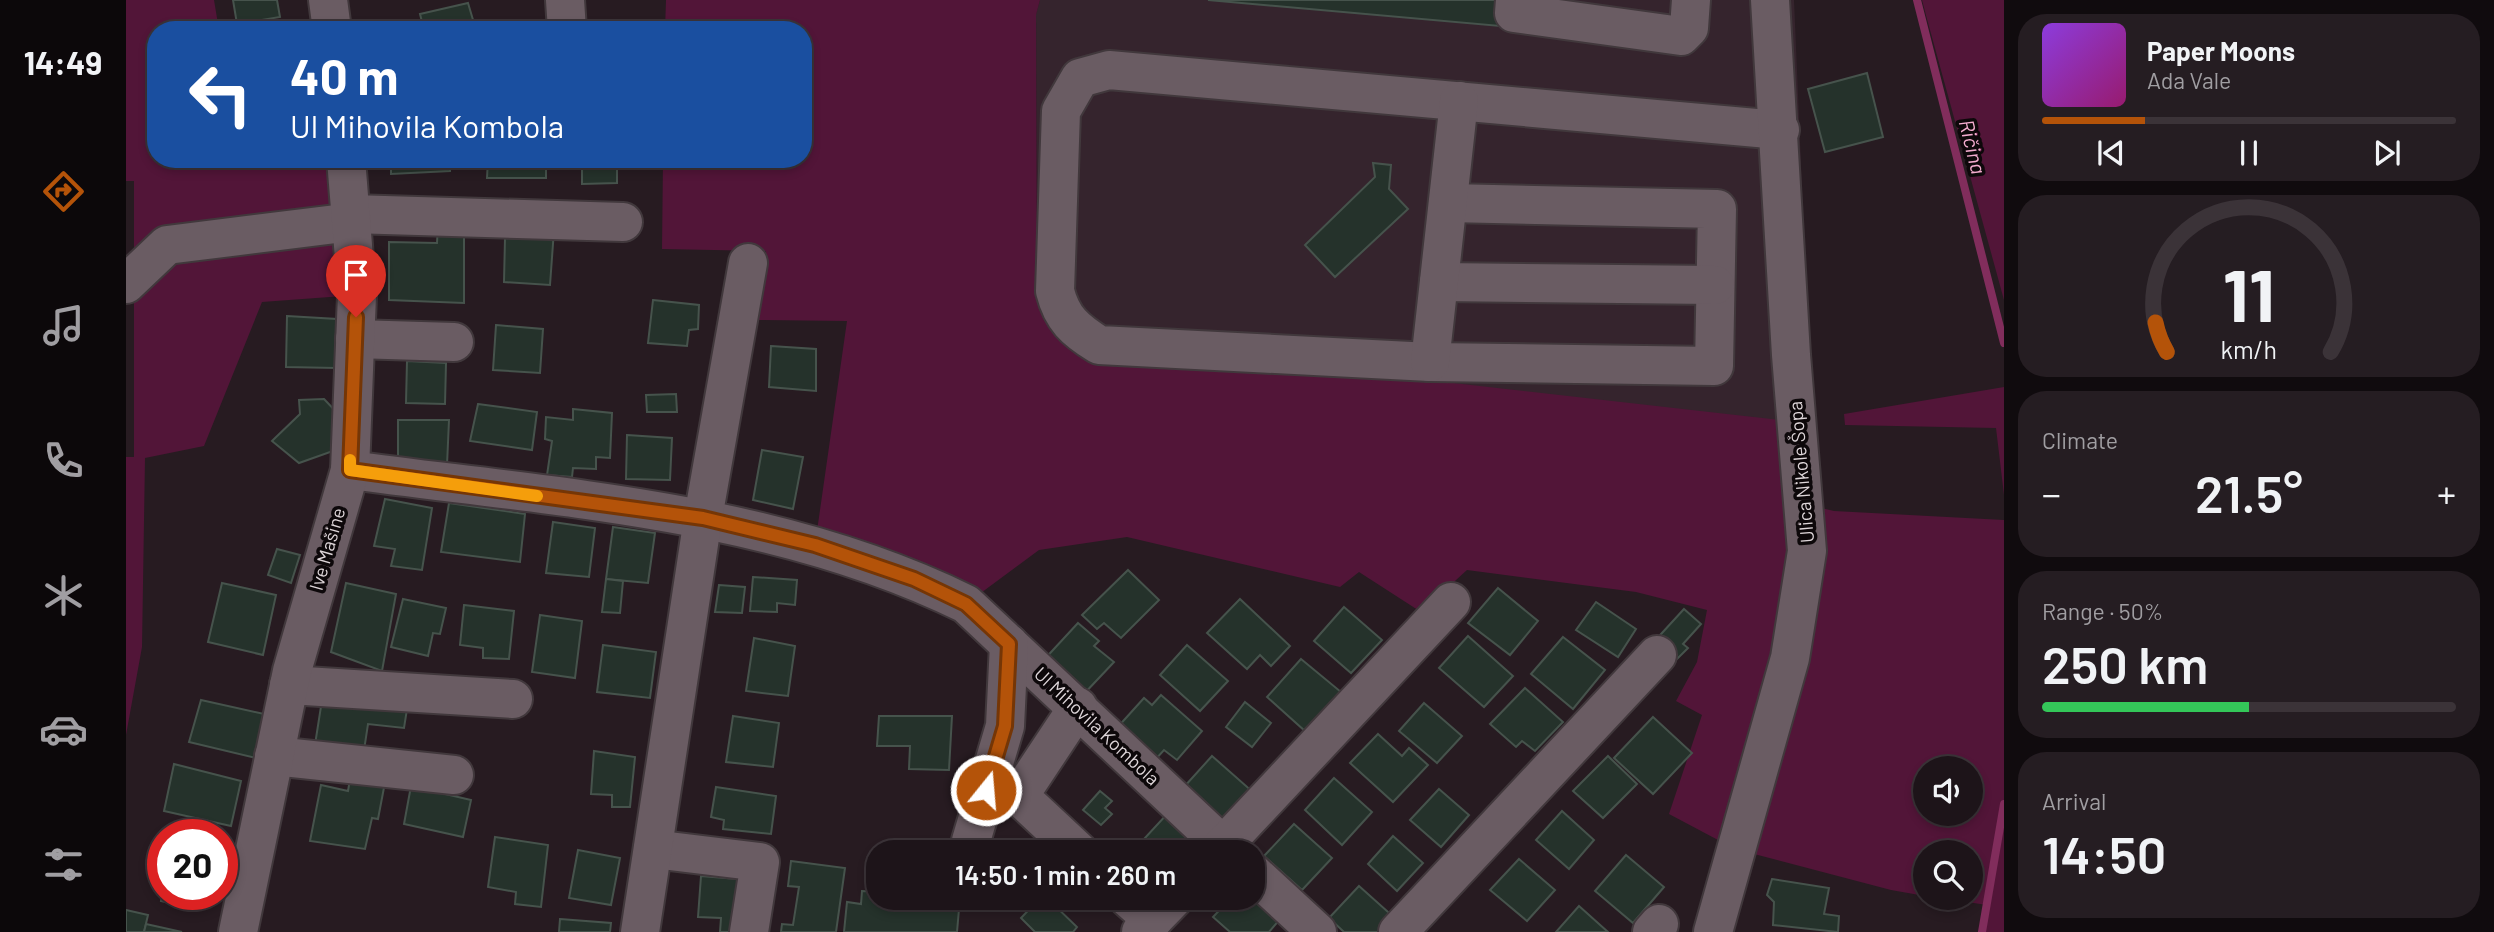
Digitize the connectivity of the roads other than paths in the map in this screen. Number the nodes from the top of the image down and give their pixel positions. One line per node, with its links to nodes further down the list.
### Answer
1 (328, 0): 6 (street)
2 (565, 0): 7 (street)
3 (1515, 0): 4 (street)
4 (1691, 0)
5 (1770, 0): 9 (street, Ulica Nikole Šopa)
6 (331, 21)
7 (566, 21)
8 (1459, 101): 9 (street); 11 (street); 20 (street)
9 (1781, 147): 42 (street, Ulica Nikole Šopa)
10 (346, 168): 12 (street, Ive Mašine)
11 (1449, 203): 15 (street); 17 (street)
12 (352, 218): 13 (street); 16 (street); 18 (street, Ive Mašine)
13 (623, 222)
14 (748, 263): 22 (street)
15 (1439, 282): 17 (street); 20 (street)
16 (126, 284)
17 (1715, 285): 20 (street)
18 (355, 339): 19 (street); 21 (street, Ive Mašine)
19 (454, 342)
20 (1430, 362)
21 (350, 470): 22 (street, Ul Mihovila Kombola); 26 (street, Ive Mašine)
22 (703, 518): 24 (street, Ul Mihovila Kombola); 35 (street)
23 (1451, 602): 34 (street)
24 (1009, 644): 28 (street, Ul Mihovila Kombola); 31 (street)
25 (1657, 655): 41 (street)
26 (289, 685): 27 (street); 29 (street, Ive Mašine)
27 (513, 699)
28 (1077, 707): 32 (street); 33 (street, Ul Mihovila Kombola)
29 (274, 755): 30 (street); 37 (street, Ive Mašine)
30 (454, 775)
31 (971, 840)
32 (1066, 840)
33 (1214, 840)
34 (1233, 840)
35 (653, 849): 38 (street); 39 (street)
36 (1265, 884): 40 (street)
37 (238, 932)
38 (640, 932)
39 (750, 932)
40 (1317, 932)
41 (1398, 932)
42 (1713, 932)

